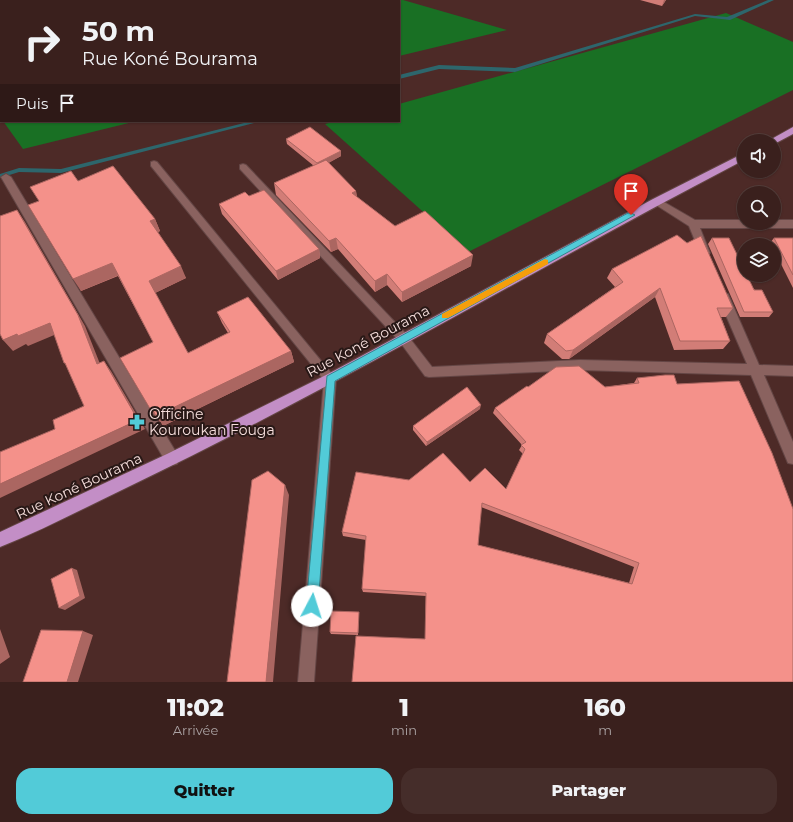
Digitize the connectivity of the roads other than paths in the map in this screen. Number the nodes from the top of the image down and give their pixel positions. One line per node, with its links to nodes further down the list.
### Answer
1 (793, 130): 2 (highway)
2 (781, 137)
3 (737, 160): 7 (highway, Rue Koné Bourama)
4 (154, 164): 15 (street)
5 (243, 167): 12 (street)
6 (6, 177): 17 (street)
7 (657, 201): 8 (street); 12 (highway, Rue Koné Bourama)
8 (693, 224): 9 (street); 10 (street)
9 (793, 224)
10 (711, 266)
11 (720, 287): 14 (street)
12 (404, 339): 14 (street); 15 (highway, Rue Koné Bourama)
13 (793, 371): 14 (street)
14 (756, 372): 16 (street)
15 (330, 379): 17 (highway, Rue Koné Bourama); 19 (street)
16 (793, 458)
17 (172, 459): 18 (highway, Rue Koné Bourama)
18 (0, 540)
19 (306, 682)

